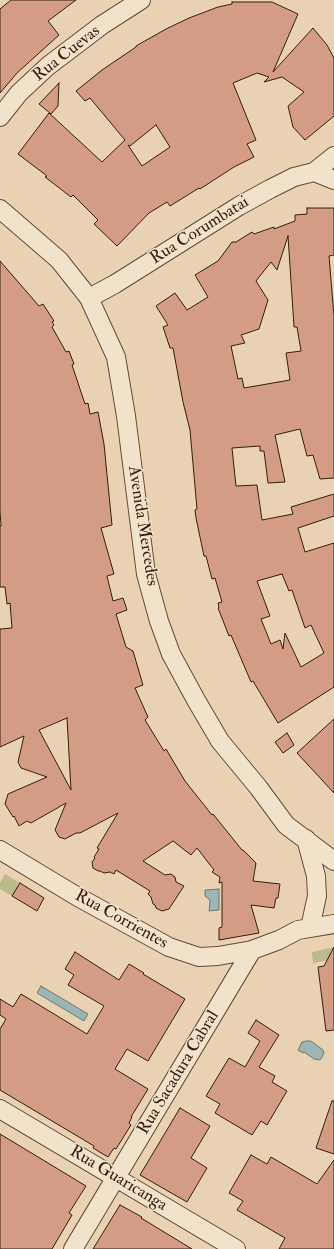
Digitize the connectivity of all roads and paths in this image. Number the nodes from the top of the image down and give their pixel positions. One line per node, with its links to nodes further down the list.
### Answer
1 (141, 0): 2 (street, Rua Cuevas)
2 (0, 116)
3 (334, 156): 4 (street, Rua Corumbatai)
4 (314, 172): 5 (street); 7 (street, Rua Corumbatai)
5 (334, 180)
6 (0, 209): 7 (street, Avenida Mercedes)
7 (90, 298): 8 (street, Avenida Mercedes)
8 (306, 839): 10 (street, Avenida Mercedes); 12 (street)
9 (0, 850): 13 (street, Rua Corrientes)
10 (334, 861)
11 (334, 924): 12 (street)
12 (310, 928): 13 (street)
13 (252, 950): 15 (street, Rua Sacadura Cabral)
14 (0, 1109): 15 (street, Rua Guaricanga)
15 (116, 1178): 16 (street, Rua Sacadura Cabral); 17 (street, Rua Guaricanga)
16 (73, 1249)
17 (236, 1249)

